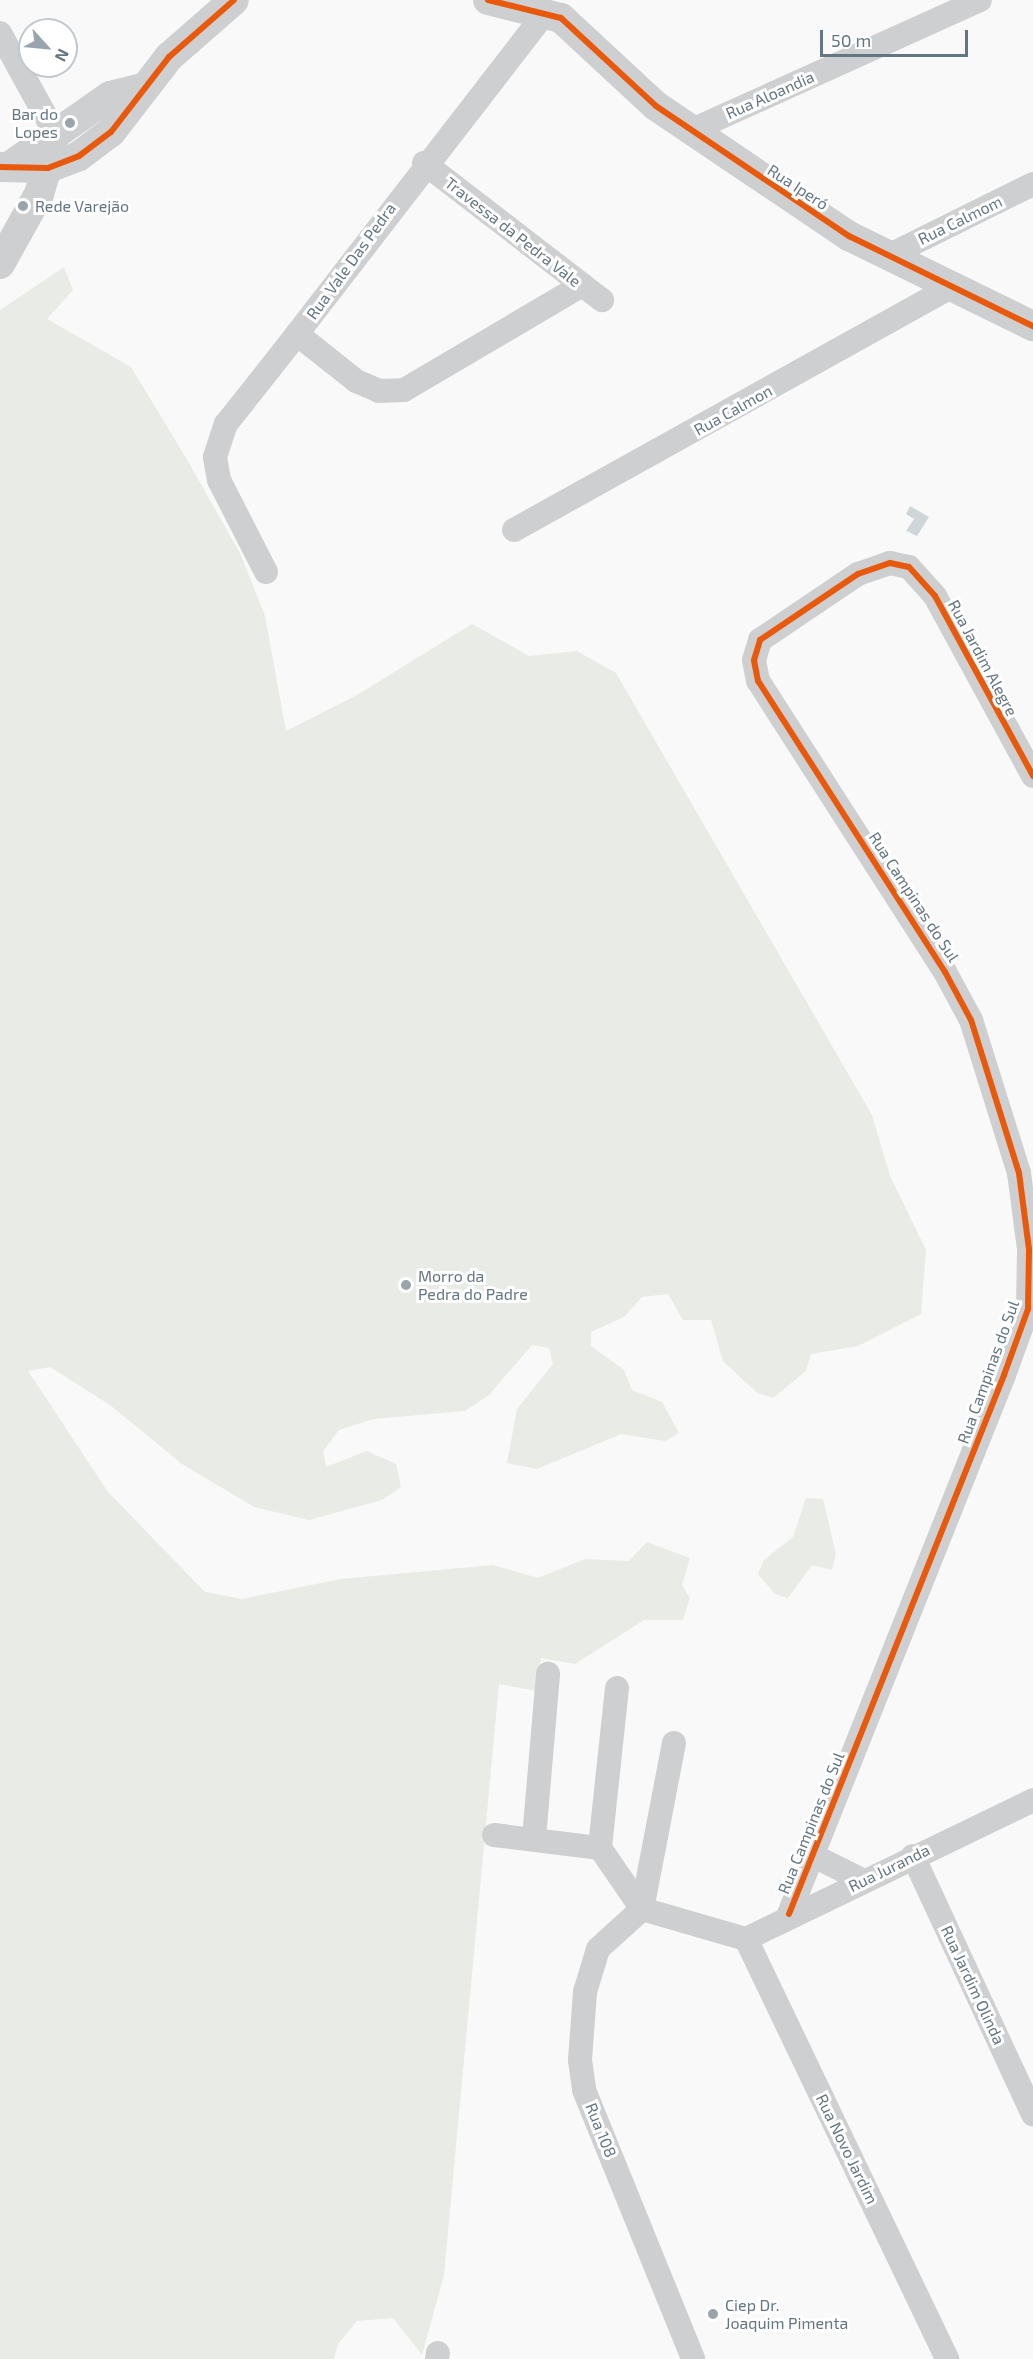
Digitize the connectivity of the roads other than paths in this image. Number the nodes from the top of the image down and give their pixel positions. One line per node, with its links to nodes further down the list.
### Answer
1 (234, 0): 5 (street)
2 (980, 0): 6 (street, Rua Aloandia)
3 (517, 4): 6 (street, Rua Iperó); 8 (street, Rua Vale Das Pedra)
4 (0, 33): 7 (street)
5 (141, 88): 7 (street); 10 (street)
6 (690, 131): 12 (street, Rua Iperó)
7 (55, 133): 9 (street); 10 (street)
8 (424, 163): 14 (street, Travessa da Pedra Vale); 18 (street, Rua Vale Das Pedra)
9 (5, 167): 10 (street)
10 (48, 168): 13 (street)
11 (1033, 184): 12 (street, Rua Calmom)
12 (888, 256): 15 (street, Rua Iperó)
13 (0, 264)
14 (582, 285): 16 (street, Travessa da Pedra Vale); 18 (street, Rua Vale Das Pedra)
15 (951, 287): 17 (street, Rua Iperó); 19 (street, Rua Calmon)
16 (602, 300)
17 (1033, 326)
18 (297, 334): 21 (street)
19 (514, 530)
20 (899, 563): 22 (street, Rua Jardim Alegre); 23 (street, Rua Campinas do Sul)
21 (266, 572)
22 (1033, 776)
23 (1030, 1308): 31 (street, Rua Campinas do Sul)
24 (548, 1674): 29 (street)
25 (617, 1688): 30 (street)
26 (674, 1743): 34 (street)
27 (1033, 1800): 32 (street, Rua Juranda)
28 (494, 1835): 29 (street)
29 (534, 1838): 30 (street)
30 (600, 1848): 34 (street)
31 (813, 1855): 33 (street); 35 (street, Rua Campinas do Sul)
32 (913, 1856): 33 (street, Rua Juranda); 37 (street, Rua Jardim Olinda)
33 (864, 1881): 35 (street, Rua Juranda)
34 (642, 1909): 36 (street); 38 (street, Rua 108)
35 (789, 1914): 36 (street, Rua Juranda)
36 (746, 1939): 39 (street, Rua Novo Jardim)
37 (1033, 2114)
38 (693, 2359)
39 (947, 2359)

